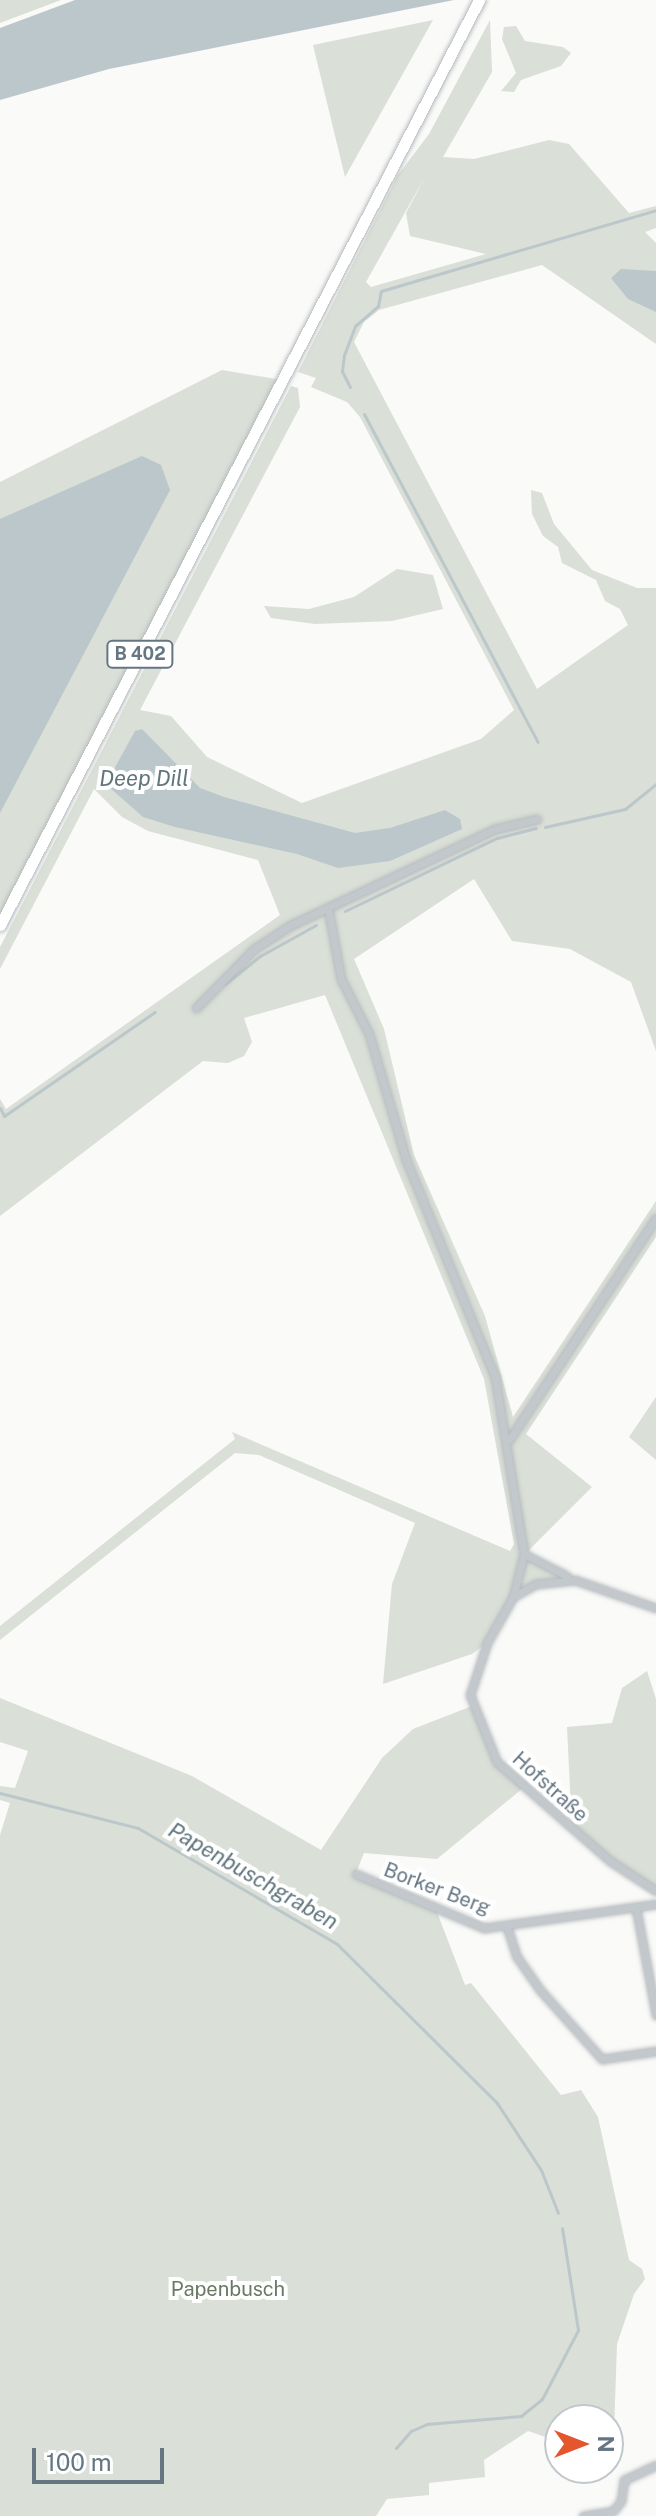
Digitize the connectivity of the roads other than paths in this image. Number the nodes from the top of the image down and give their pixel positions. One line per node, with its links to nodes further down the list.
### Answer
1 (479, 0): 4 (main road, B 402)
2 (537, 819): 3 (street)
3 (328, 908): 5 (street); 7 (street)
4 (0, 925)
5 (196, 1008)
6 (656, 1218): 7 (street)
7 (509, 1440): 8 (street)
8 (524, 1554): 9 (street); 10 (street, Hofstraße)
9 (575, 1580): 10 (street); 11 (street)
10 (513, 1597): 13 (street, Hofstraße)
11 (656, 1608)
12 (356, 1874): 16 (street, Borker Berg)
13 (656, 1891)
14 (656, 1904): 15 (street, Borker Berg)
15 (636, 1908): 16 (street, Borker Berg); 17 (street)
16 (507, 1927): 18 (street, Borker Berg)
17 (656, 2015)
18 (656, 2051)
19 (656, 2465): 20 (street)
20 (583, 2516)

